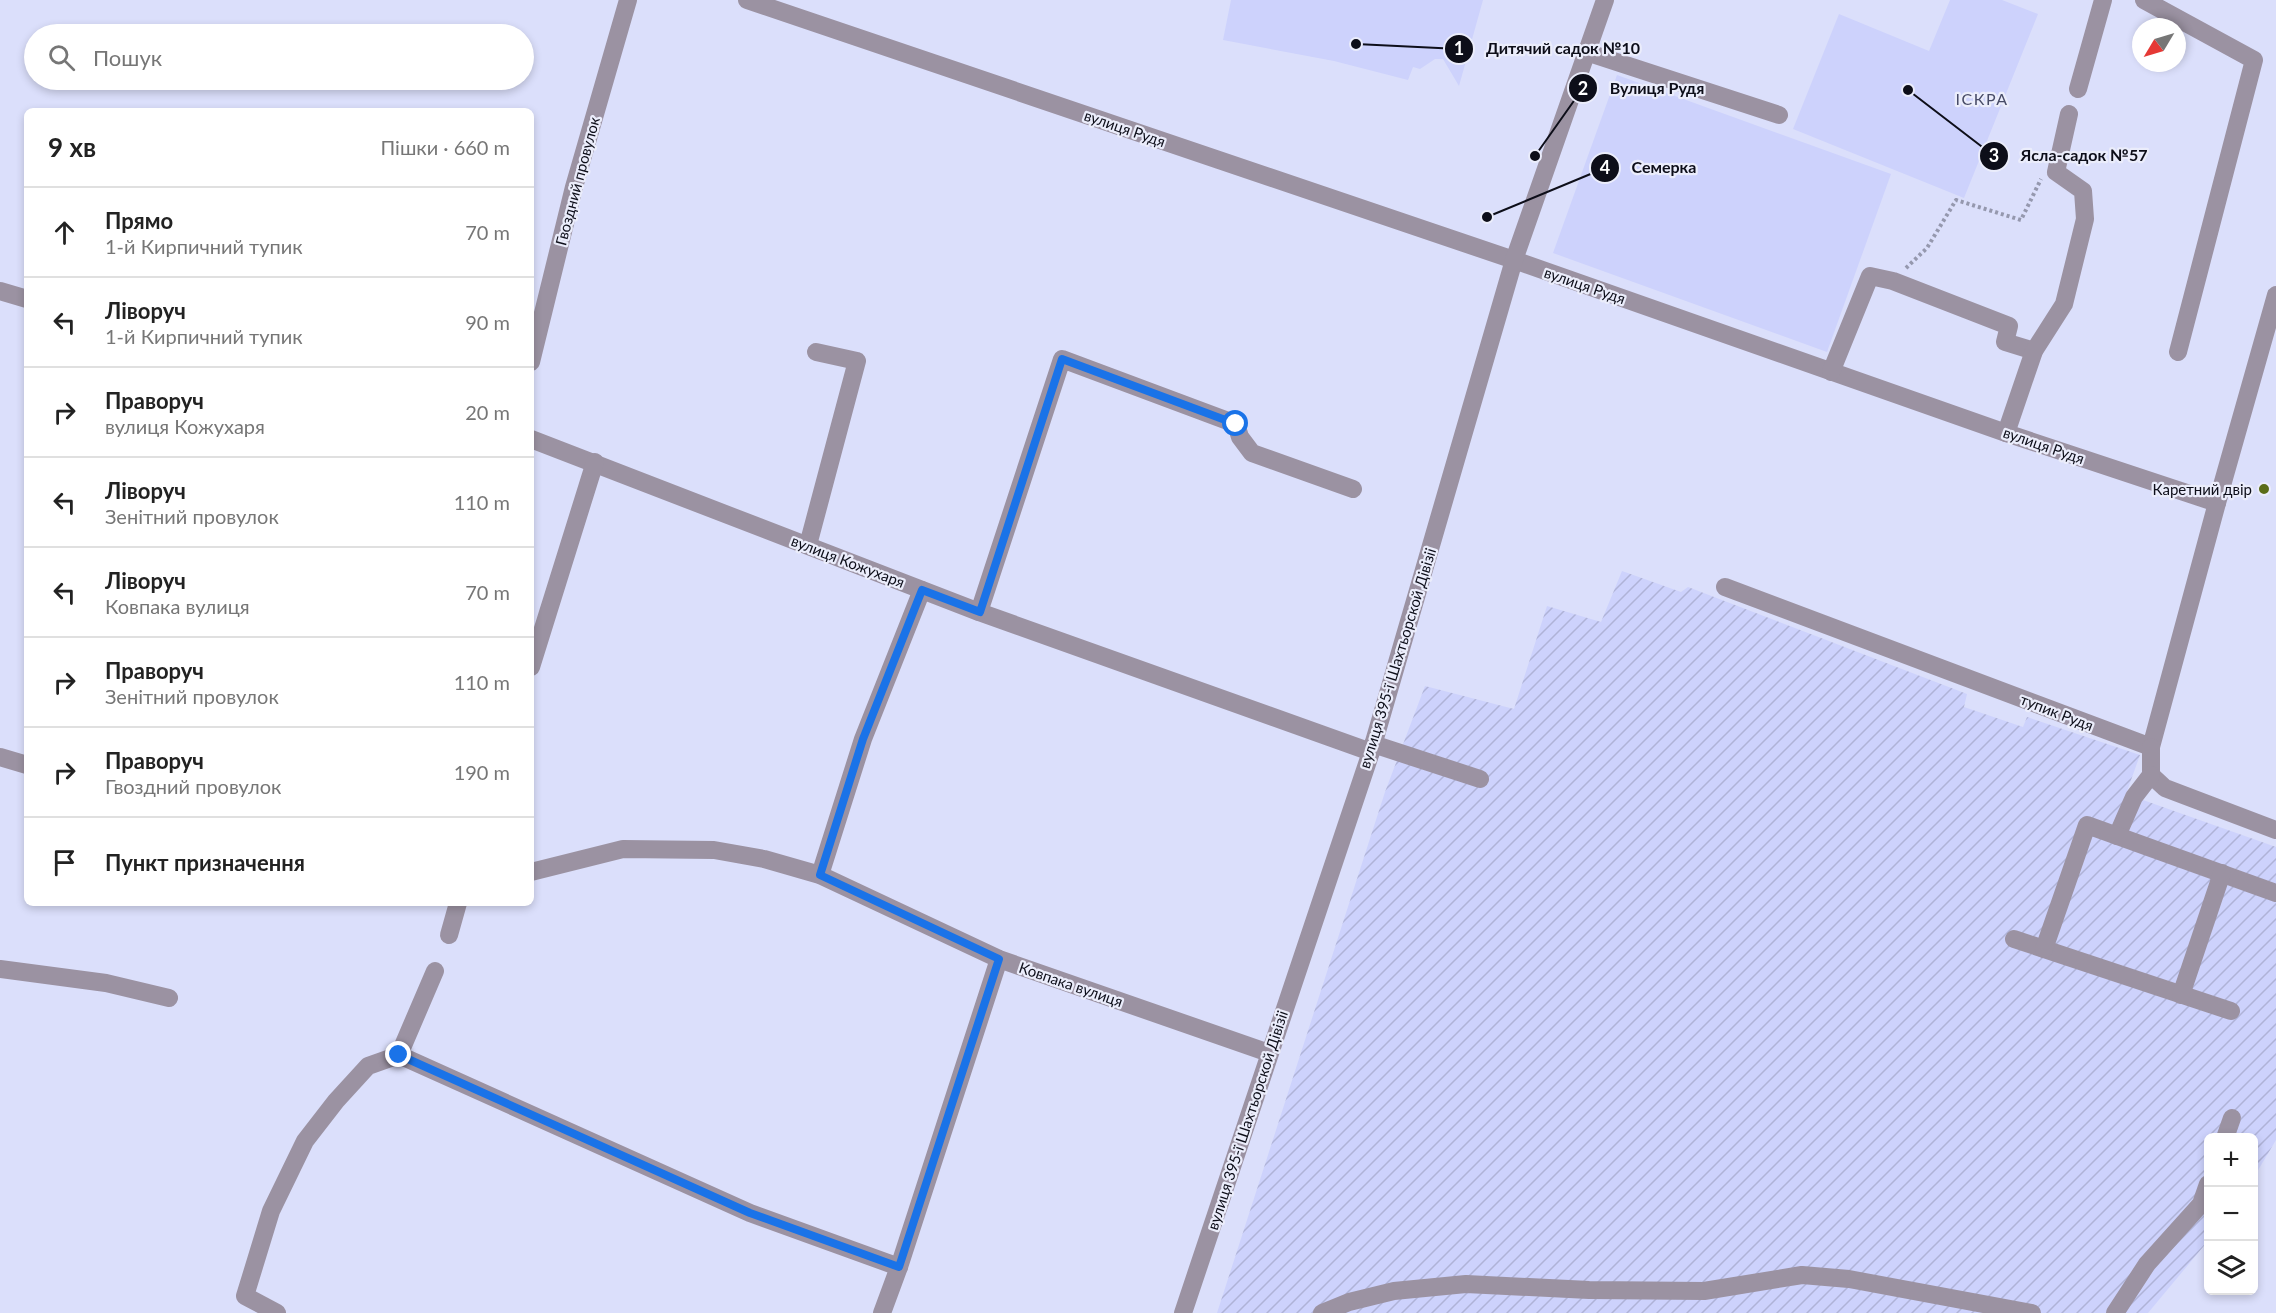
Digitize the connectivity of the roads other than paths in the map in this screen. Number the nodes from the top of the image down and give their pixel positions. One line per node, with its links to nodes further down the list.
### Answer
1 (628, 0): 14 (street, Гвоздний провулок)
2 (747, 0): 10 (street, вулиця Рудя)
3 (1605, 0): 6 (street, вулиця 395-ї Шахтьорской Дівізіі)
4 (2103, 0): 7 (street)
5 (2144, 0): 17 (street)
6 (1586, 52): 9 (street); 10 (street, вулиця 395-ї Шахтьорской Дівізіі)
7 (2078, 89)
8 (2069, 114): 15 (street)
9 (1779, 115)
10 (1514, 260): 18 (street, вулиця Рудя); 30 (street, вулиця 395-ї Шахтьорской Дівізіі)
11 (0, 291): 13 (street)
12 (2276, 295): 23 (street)
13 (24, 298)
14 (534, 350)
15 (2034, 351): 18 (street); 19 (street)
16 (816, 352): 24 (street)
17 (2178, 352)
18 (1831, 372): 19 (street, вулиця Рудя)
19 (2007, 433): 23 (street, вулиця Рудя)
20 (534, 440): 21 (street, вулиця Кожухаря)
21 (595, 462): 24 (street, вулиця Кожухаря); 28 (street)
22 (1353, 489): 27 (street)
23 (2217, 503): 29 (street)
24 (808, 545): 26 (street, вулиця Кожухаря)
25 (1725, 587): 29 (street, тупик Рудя)
26 (922, 590): 27 (street, вулиця Кожухаря); 39 (street)
27 (980, 612): 30 (street, вулиця Кожухаря)
28 (534, 657)
29 (2151, 747): 33 (street)
30 (1372, 748): 34 (street, вулиця Кожухаря); 51 (street, вулиця 395-ї Шахтьорской Дівізіі)
31 (0, 757): 32 (street)
32 (24, 764)
33 (2151, 775): 35 (street); 36 (street)
34 (1480, 779)
35 (2276, 830)
36 (2117, 836): 38 (street); 44 (street)
37 (534, 872): 39 (street, Ковпака вулиця)
38 (2222, 873): 40 (street); 48 (street)
39 (820, 875): 45 (street, Ковпака вулиця)
40 (2276, 893)
41 (457, 906): 42 (street)
42 (449, 935)
43 (2014, 939): 44 (street)
44 (2044, 949): 48 (street)
45 (999, 959): 51 (street, Ковпака вулиця); 56 (street)
46 (0, 969): 49 (street)
47 (435, 971): 52 (street)
48 (2181, 995): 50 (street)
49 (170, 998)
50 (2231, 1011)
51 (1269, 1053): 59 (street, вулиця 395-ї Шахтьорской Дівізіі)
52 (399, 1055): 56 (street); 57 (street)
53 (2232, 1118): 54 (street)
54 (2226, 1133)
55 (2207, 1187): 62 (street)
56 (899, 1267): 58 (street)
57 (277, 1313)
58 (882, 1313)
59 (1183, 1313)
60 (1322, 1313): 61 (street)
61 (2032, 1313)
62 (2115, 1313)

